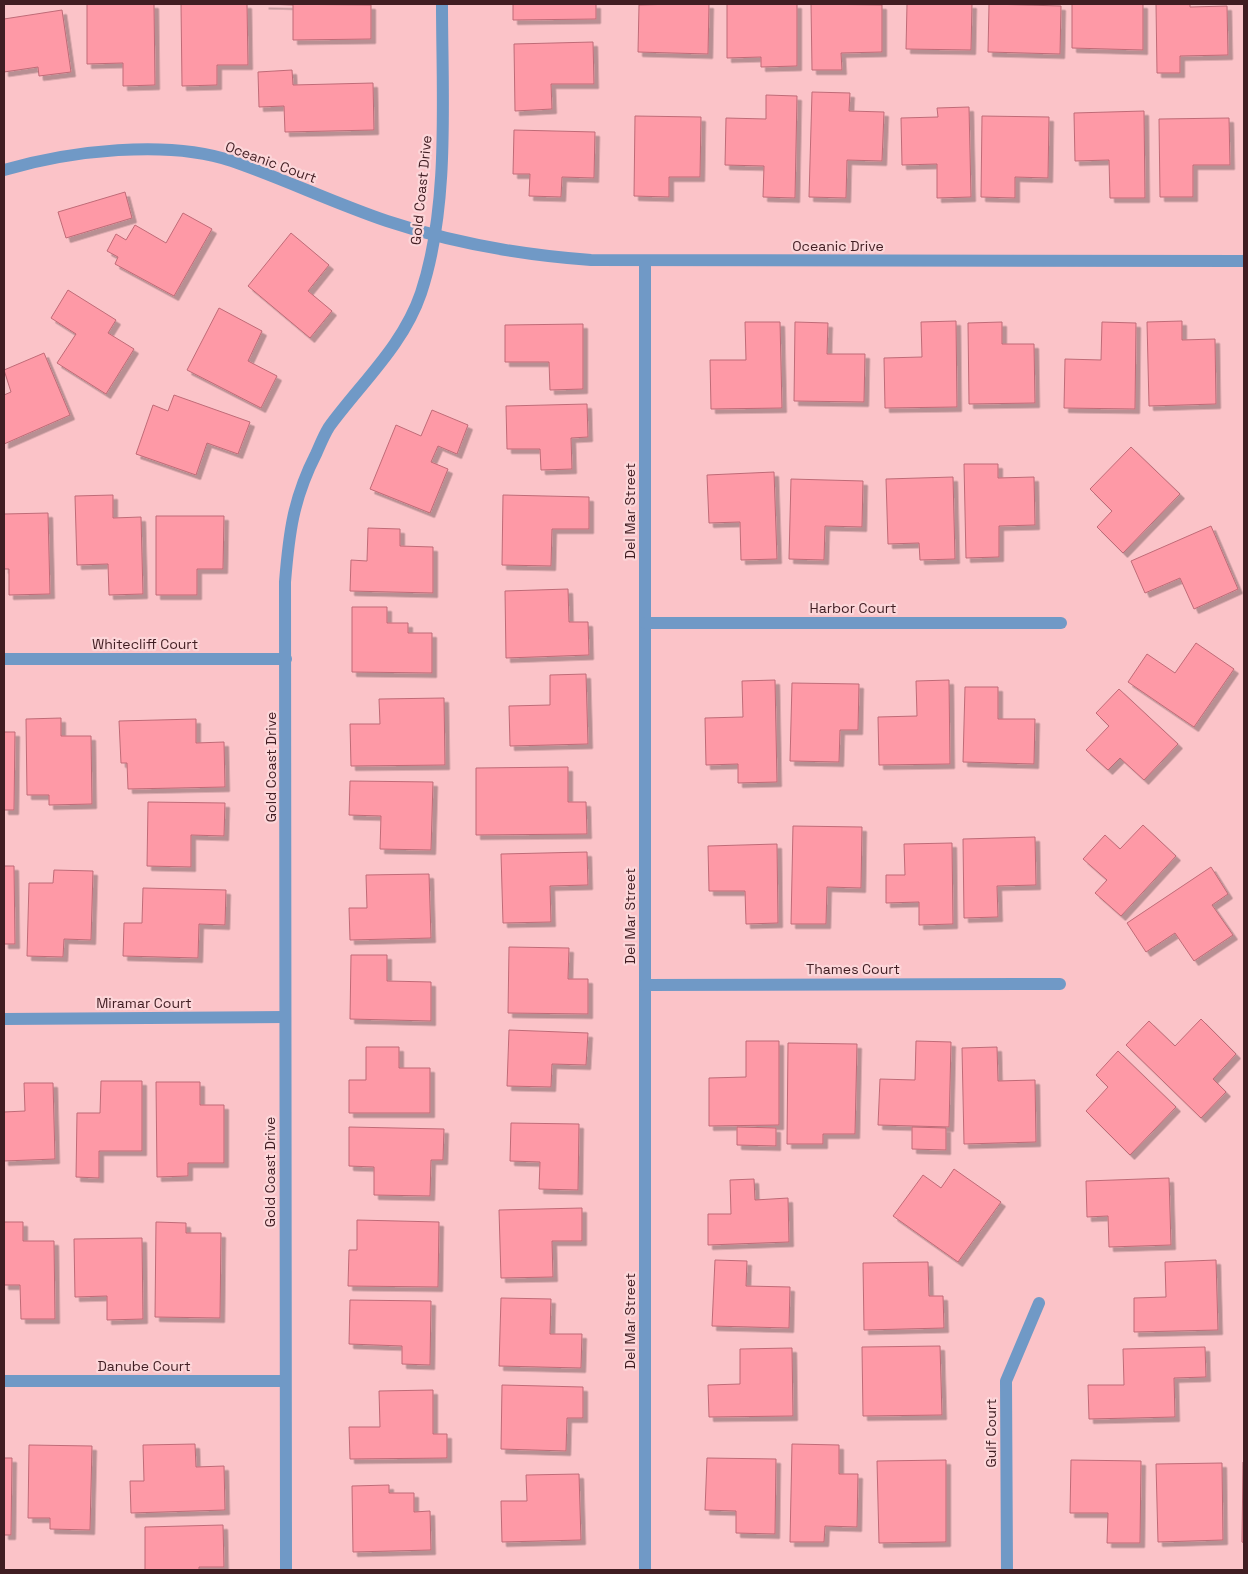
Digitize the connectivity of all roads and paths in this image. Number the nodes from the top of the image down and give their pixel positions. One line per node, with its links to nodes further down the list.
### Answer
1 (442, 4): 3 (street, Gold Coast Drive)
2 (4, 170): 3 (street, Oceanic Court)
3 (435, 234): 5 (street, Oceanic Drive); 9 (street, Gold Coast Drive)
4 (1244, 261): 5 (street, Oceanic Drive)
5 (645, 262): 6 (street, Del Mar Street)
6 (646, 623): 7 (street, Harbor Court); 11 (street, Del Mar Street)
7 (1061, 623)
8 (4, 659): 9 (street, Whitecliff Court)
9 (286, 659): 12 (street, Gold Coast Drive)
10 (1060, 984): 11 (street, Thames Court)
11 (645, 985): 18 (street, Del Mar Street)
12 (285, 1017): 13 (street, Miramar Court); 16 (street, Gold Coast Drive)
13 (4, 1019)
14 (1039, 1303): 19 (street, Gulf Court)
15 (4, 1381): 16 (street, Danube Court)
16 (285, 1381): 17 (street, Gold Coast Drive)
17 (286, 1570)
18 (645, 1570)
19 (1006, 1570)

